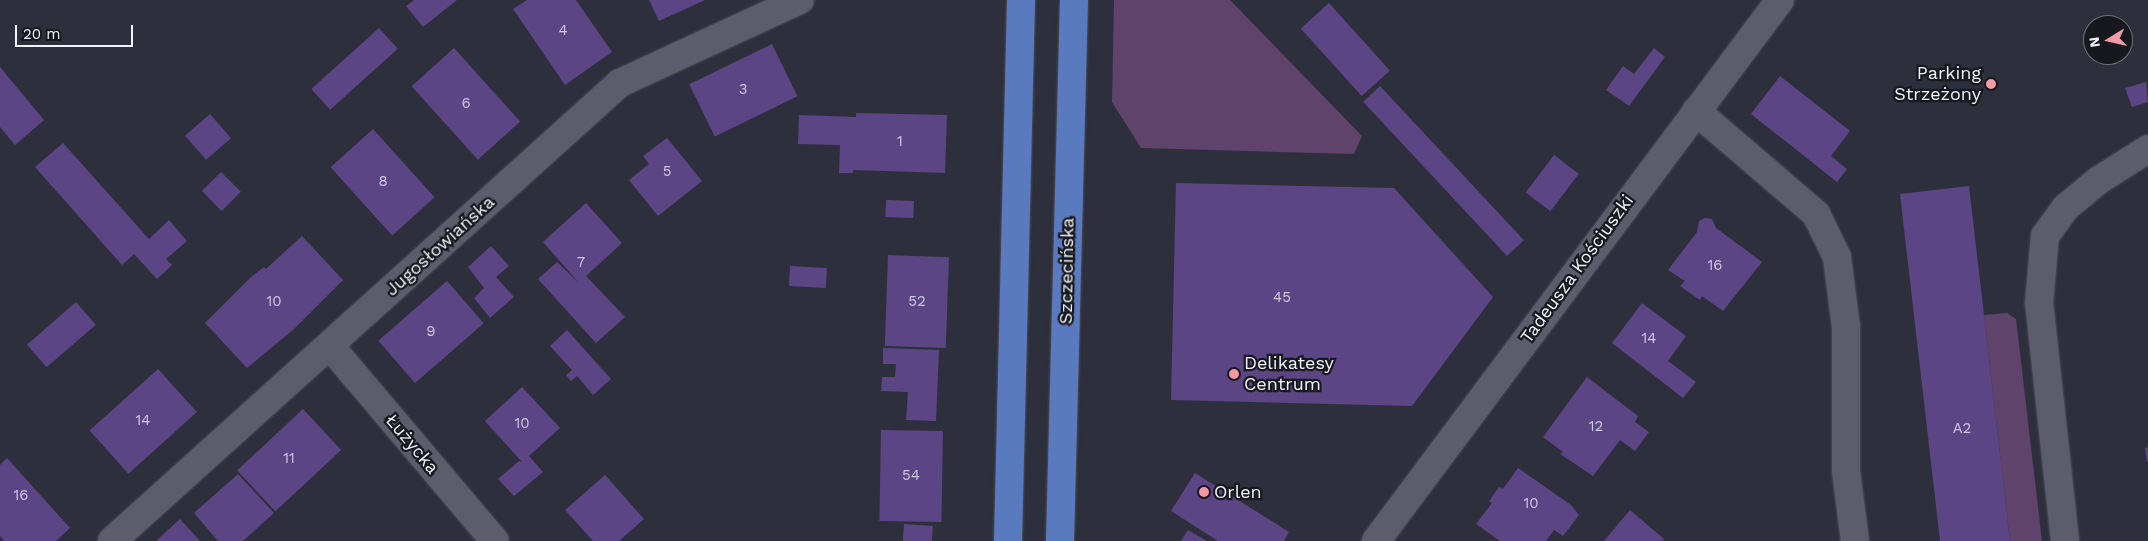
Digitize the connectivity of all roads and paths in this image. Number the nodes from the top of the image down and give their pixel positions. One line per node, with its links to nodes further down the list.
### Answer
1 (800, 0): 7 (street, Jugosłowiańska)
2 (1021, 0): 10 (main road)
3 (1074, 0): 11 (main road, Szczecińska)
4 (1780, 0): 5 (street, Tadeusza Kościuszki)
5 (1696, 111): 12 (street, Tadeusza Kościuszki); 13 (street)
6 (2148, 150): 14 (street)
7 (330, 346): 8 (street, Jugosłowiańska); 9 (street, Łużycka)
8 (112, 541)
9 (495, 541)
10 (1008, 541)
11 (1060, 541)
12 (1376, 541)
13 (1855, 541)
14 (2065, 541)

